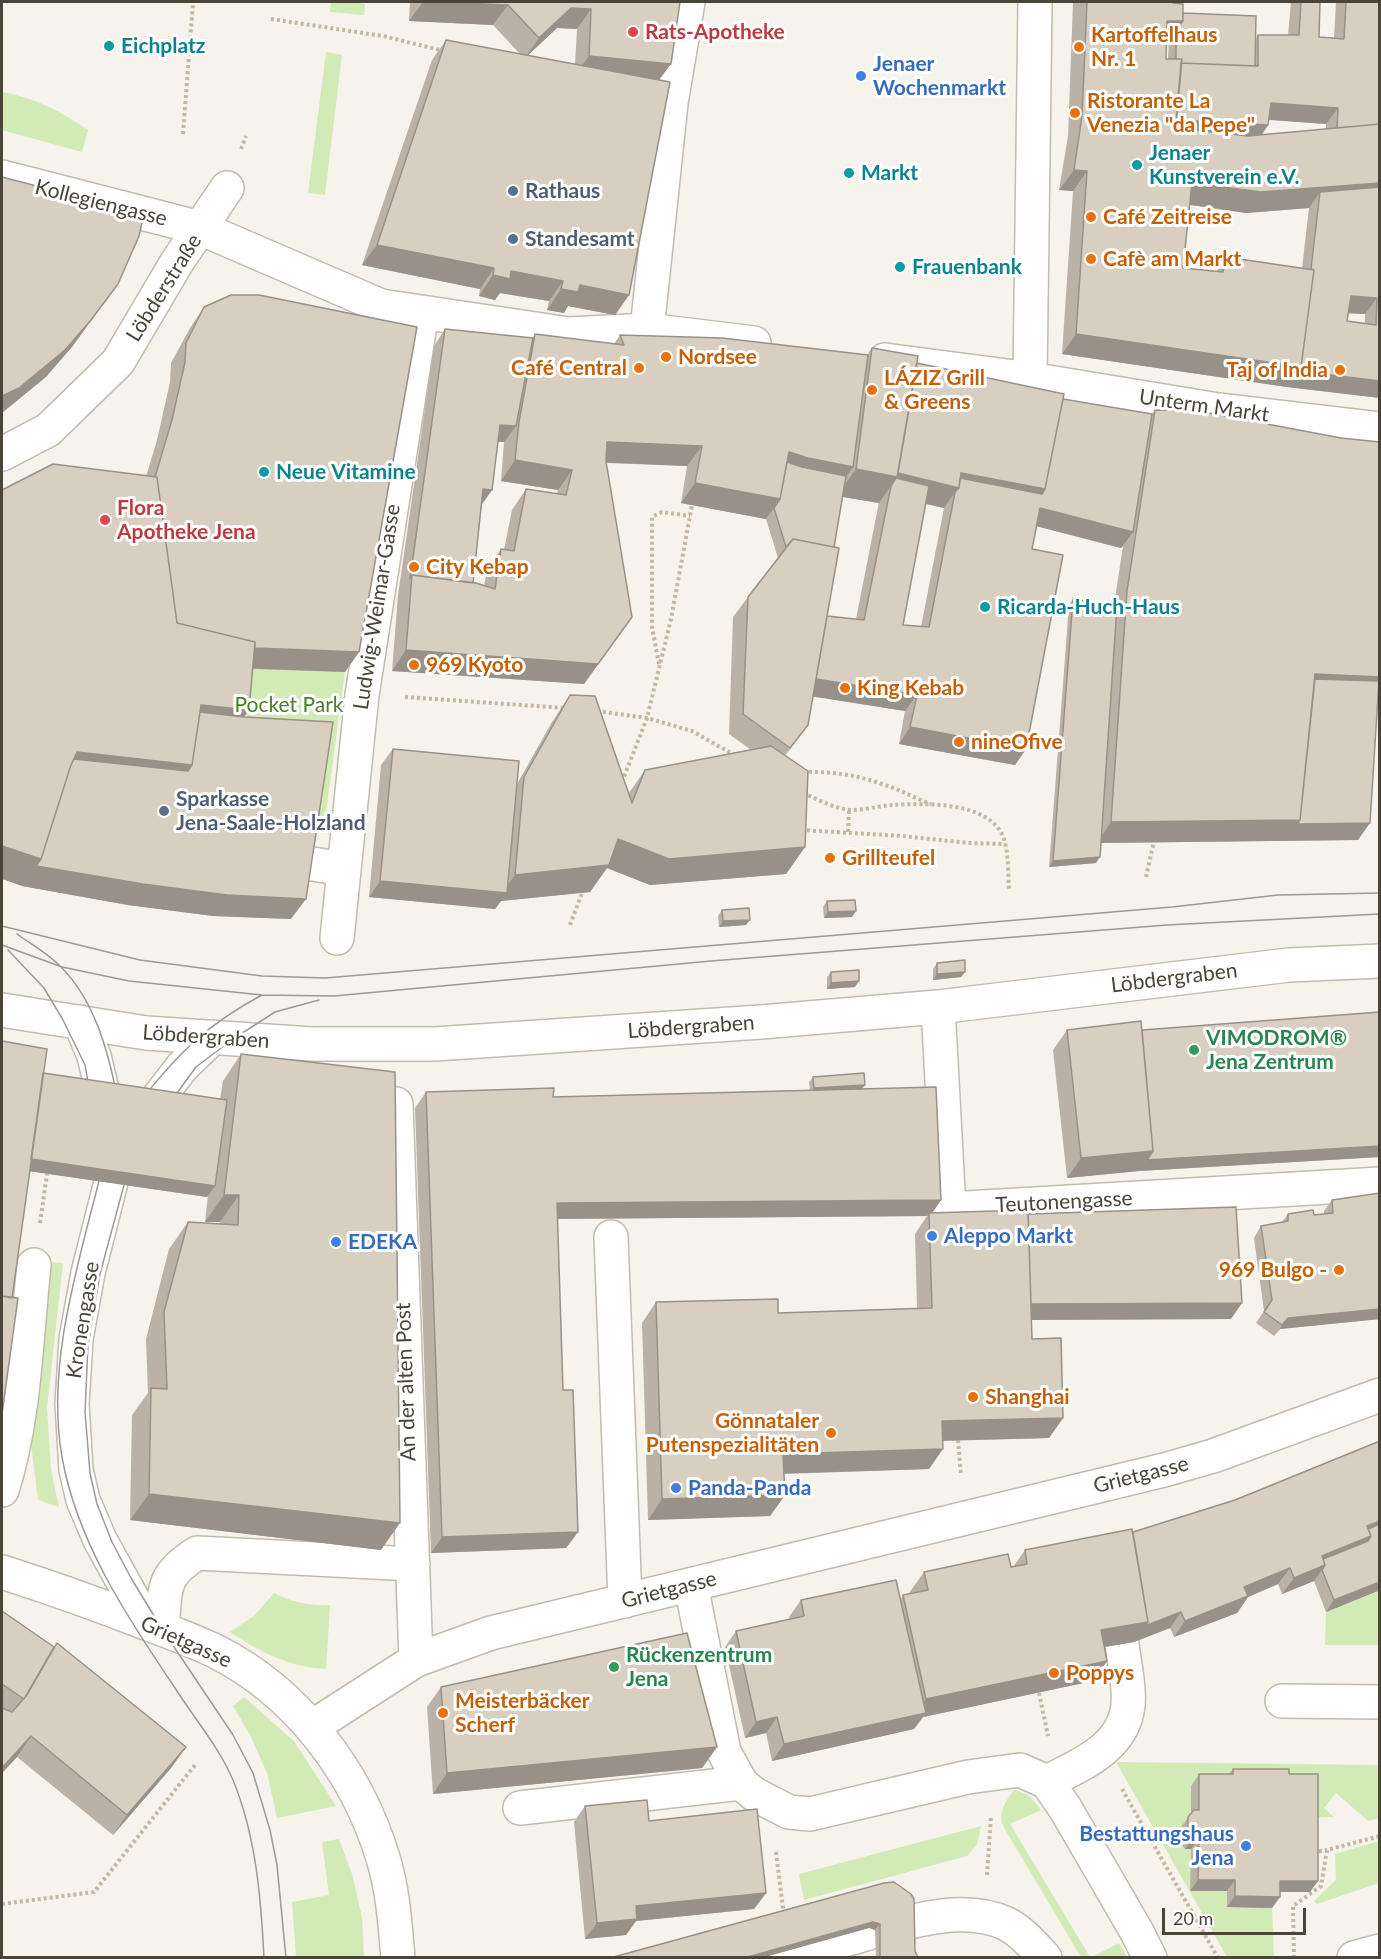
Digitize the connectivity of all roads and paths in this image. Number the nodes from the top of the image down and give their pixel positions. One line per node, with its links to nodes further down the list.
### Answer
1 (193, 2): 6 (path)
2 (688, 2): 11 (street)
3 (1035, 2): 14 (street)
4 (271, 19): 5 (path)
5 (451, 53)
6 (183, 134)
7 (2, 177): 9 (street, Kollegiengasse)
8 (227, 188): 9 (street)
9 (200, 228): 10 (street, Löbderstraße); 16 (street, Löbderstraße)
10 (422, 312): 11 (street); 20 (street, Ludwig-Weimar-Gasse)
11 (647, 330): 12 (street)
12 (783, 347)
13 (853, 356): 14 (street)
14 (1030, 379): 15 (street, Unterm Markt)
15 (1380, 429)
16 (2, 454)
17 (692, 505): 18 (path)
18 (690, 516): 19 (path); 19 (path)
19 (659, 668): 23 (path)
20 (362, 695): 21 (path); 35 (street, Ludwig-Weimar-Gasse)
21 (574, 708)
22 (595, 711): 23 (path)
23 (647, 718): 24 (path); 26 (path)
24 (745, 761)
25 (795, 772): 28 (path)
26 (622, 784)
27 (798, 792): 29 (path)
28 (937, 806): 29 (path); 33 (path)
29 (849, 810): 31 (path)
30 (795, 829): 31 (path)
31 (848, 832): 33 (path)
32 (1154, 841): 36 (path)
33 (1005, 844): 37 (path)
34 (300, 862): 35 (street)
35 (344, 868): 40 (street, Ludwig-Weimar-Gasse)
36 (1146, 877)
37 (1009, 890)
38 (582, 892): 39 (path)
39 (570, 925)
40 (337, 938)
41 (1380, 961): 42 (street, Löbdergraben)
42 (938, 1007): 45 (street, Löbdergraben); 51 (street, Teutonengasse)
43 (2, 1010): 44 (street, Löbdergraben)
44 (80, 1022): 45 (street, Löbdergraben); 46 (street)
45 (213, 1038): 47 (street)
46 (103, 1094)
47 (155, 1102)
48 (396, 1104): 56 (street, An der alten Post)
49 (47, 1174): 53 (path)
50 (111, 1182): 60 (street, Kronengasse)
51 (1380, 1184)
52 (611, 1237): 59 (street)
53 (34, 1265): 55 (street)
54 (1380, 1395): 58 (street, Grietgasse)
55 (2, 1490)
56 (413, 1564): 60 (street); 62 (street, An der alten Post)
57 (2, 1572): 60 (street, Grietgasse)
58 (691, 1584): 59 (street, Grietgasse); 70 (street)
59 (625, 1600): 62 (street, Grietgasse)
60 (154, 1626): 65 (street, Grietgasse)
61 (1122, 1644): 66 (street)
62 (416, 1660): 65 (street, Grietgasse)
63 (1282, 1701): 64 (street)
64 (1380, 1702)
65 (312, 1727): 81 (street)
66 (1086, 1761): 69 (street); 86 (path)
67 (195, 1765): 77 (path)
68 (989, 1773): 69 (street); 71 (street); 76 (path)
69 (1047, 1782): 85 (street)
70 (741, 1783): 71 (street); 72 (street)
71 (770, 1803): 78 (path)
72 (520, 1808)
73 (1380, 1836): 74 (path)
74 (1327, 1850): 75 (path); 87 (path)
75 (1310, 1853)
76 (987, 1878)
77 (2, 1904)
78 (784, 1921)
79 (868, 1934): 82 (street); 83 (street); 84 (street)
80 (1380, 1951): 88 (street)
81 (398, 1958)
82 (782, 1958)
83 (834, 1958)
84 (1045, 1958)
85 (1150, 1958)
86 (1218, 1958)
87 (1294, 1958)
88 (1354, 1958)

